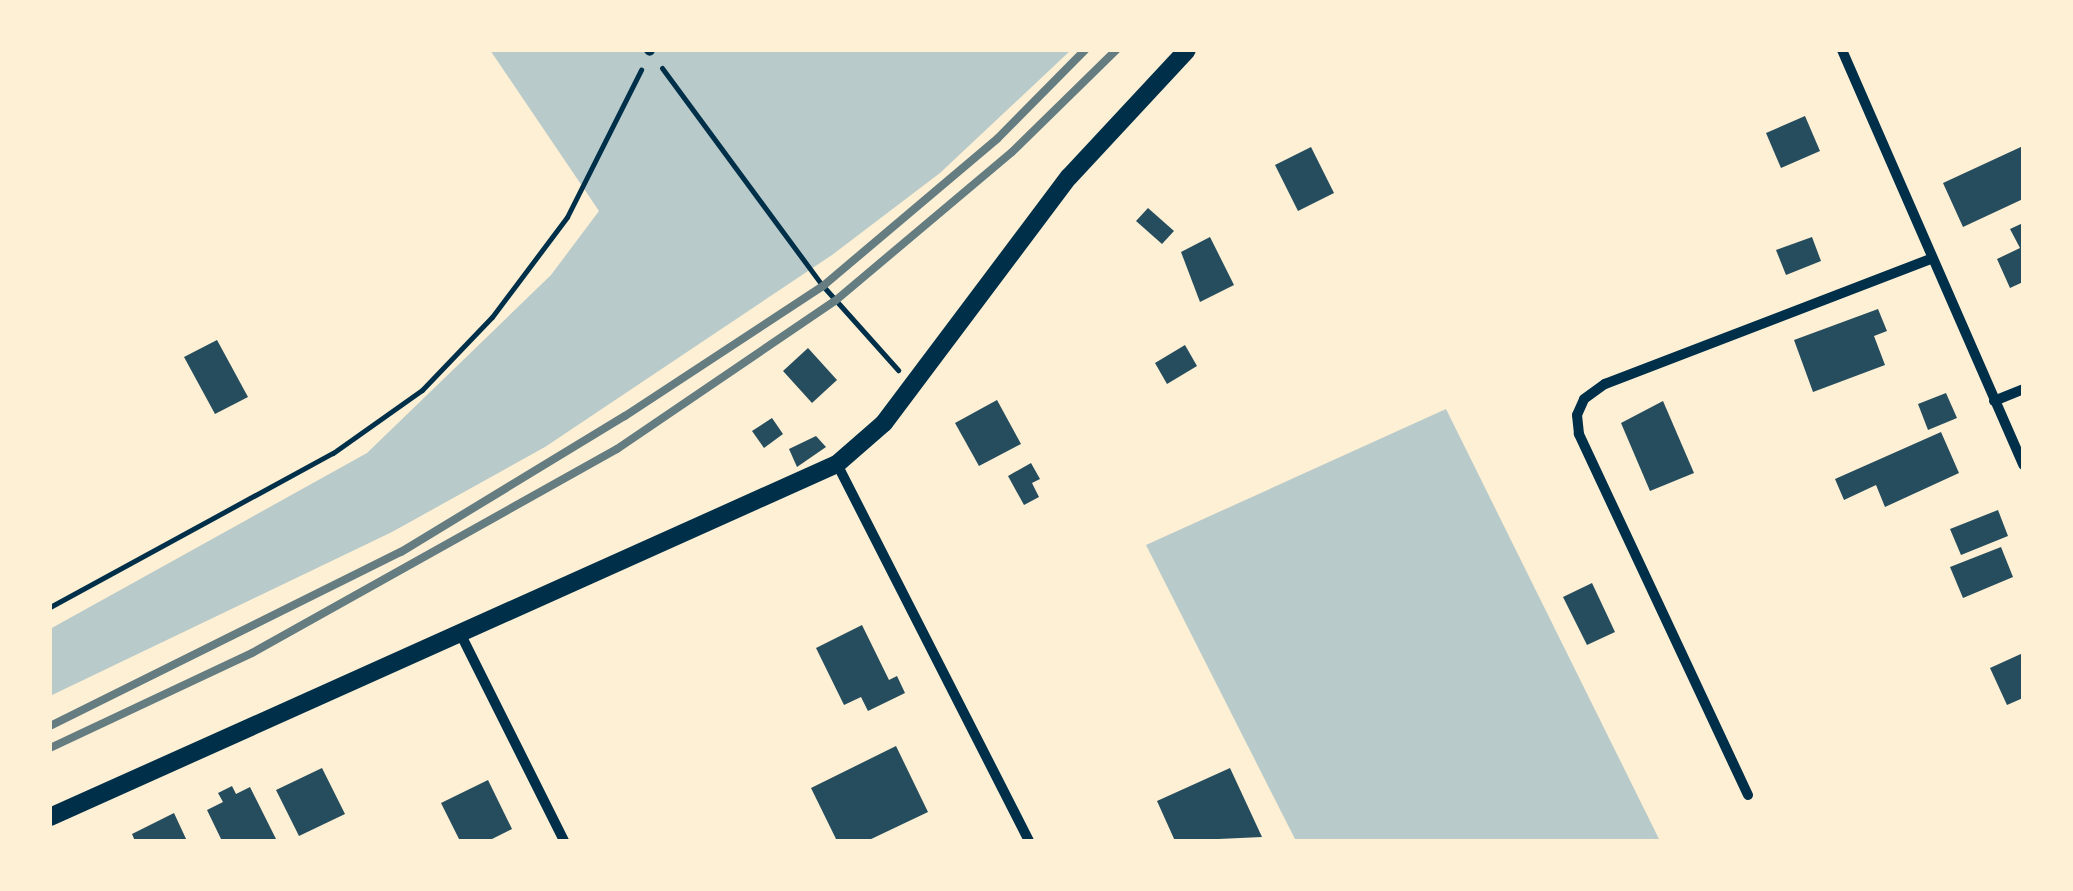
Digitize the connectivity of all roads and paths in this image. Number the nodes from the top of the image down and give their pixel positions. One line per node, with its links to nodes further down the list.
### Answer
1 (1188, 50): 5 (street)
2 (1842, 50): 4 (street)
3 (649, 51): 5 (path); 10 (path)
4 (1930, 259): 7 (street); 12 (street)
5 (914, 386): 8 (street)
6 (2023, 389): 7 (street)
7 (1994, 401): 9 (street)
8 (837, 464): 11 (street); 15 (street)
9 (2023, 464)
10 (50, 606)
11 (462, 637): 13 (street); 14 (street)
12 (1748, 795)
13 (50, 816)
14 (564, 841)
15 (1028, 841)

